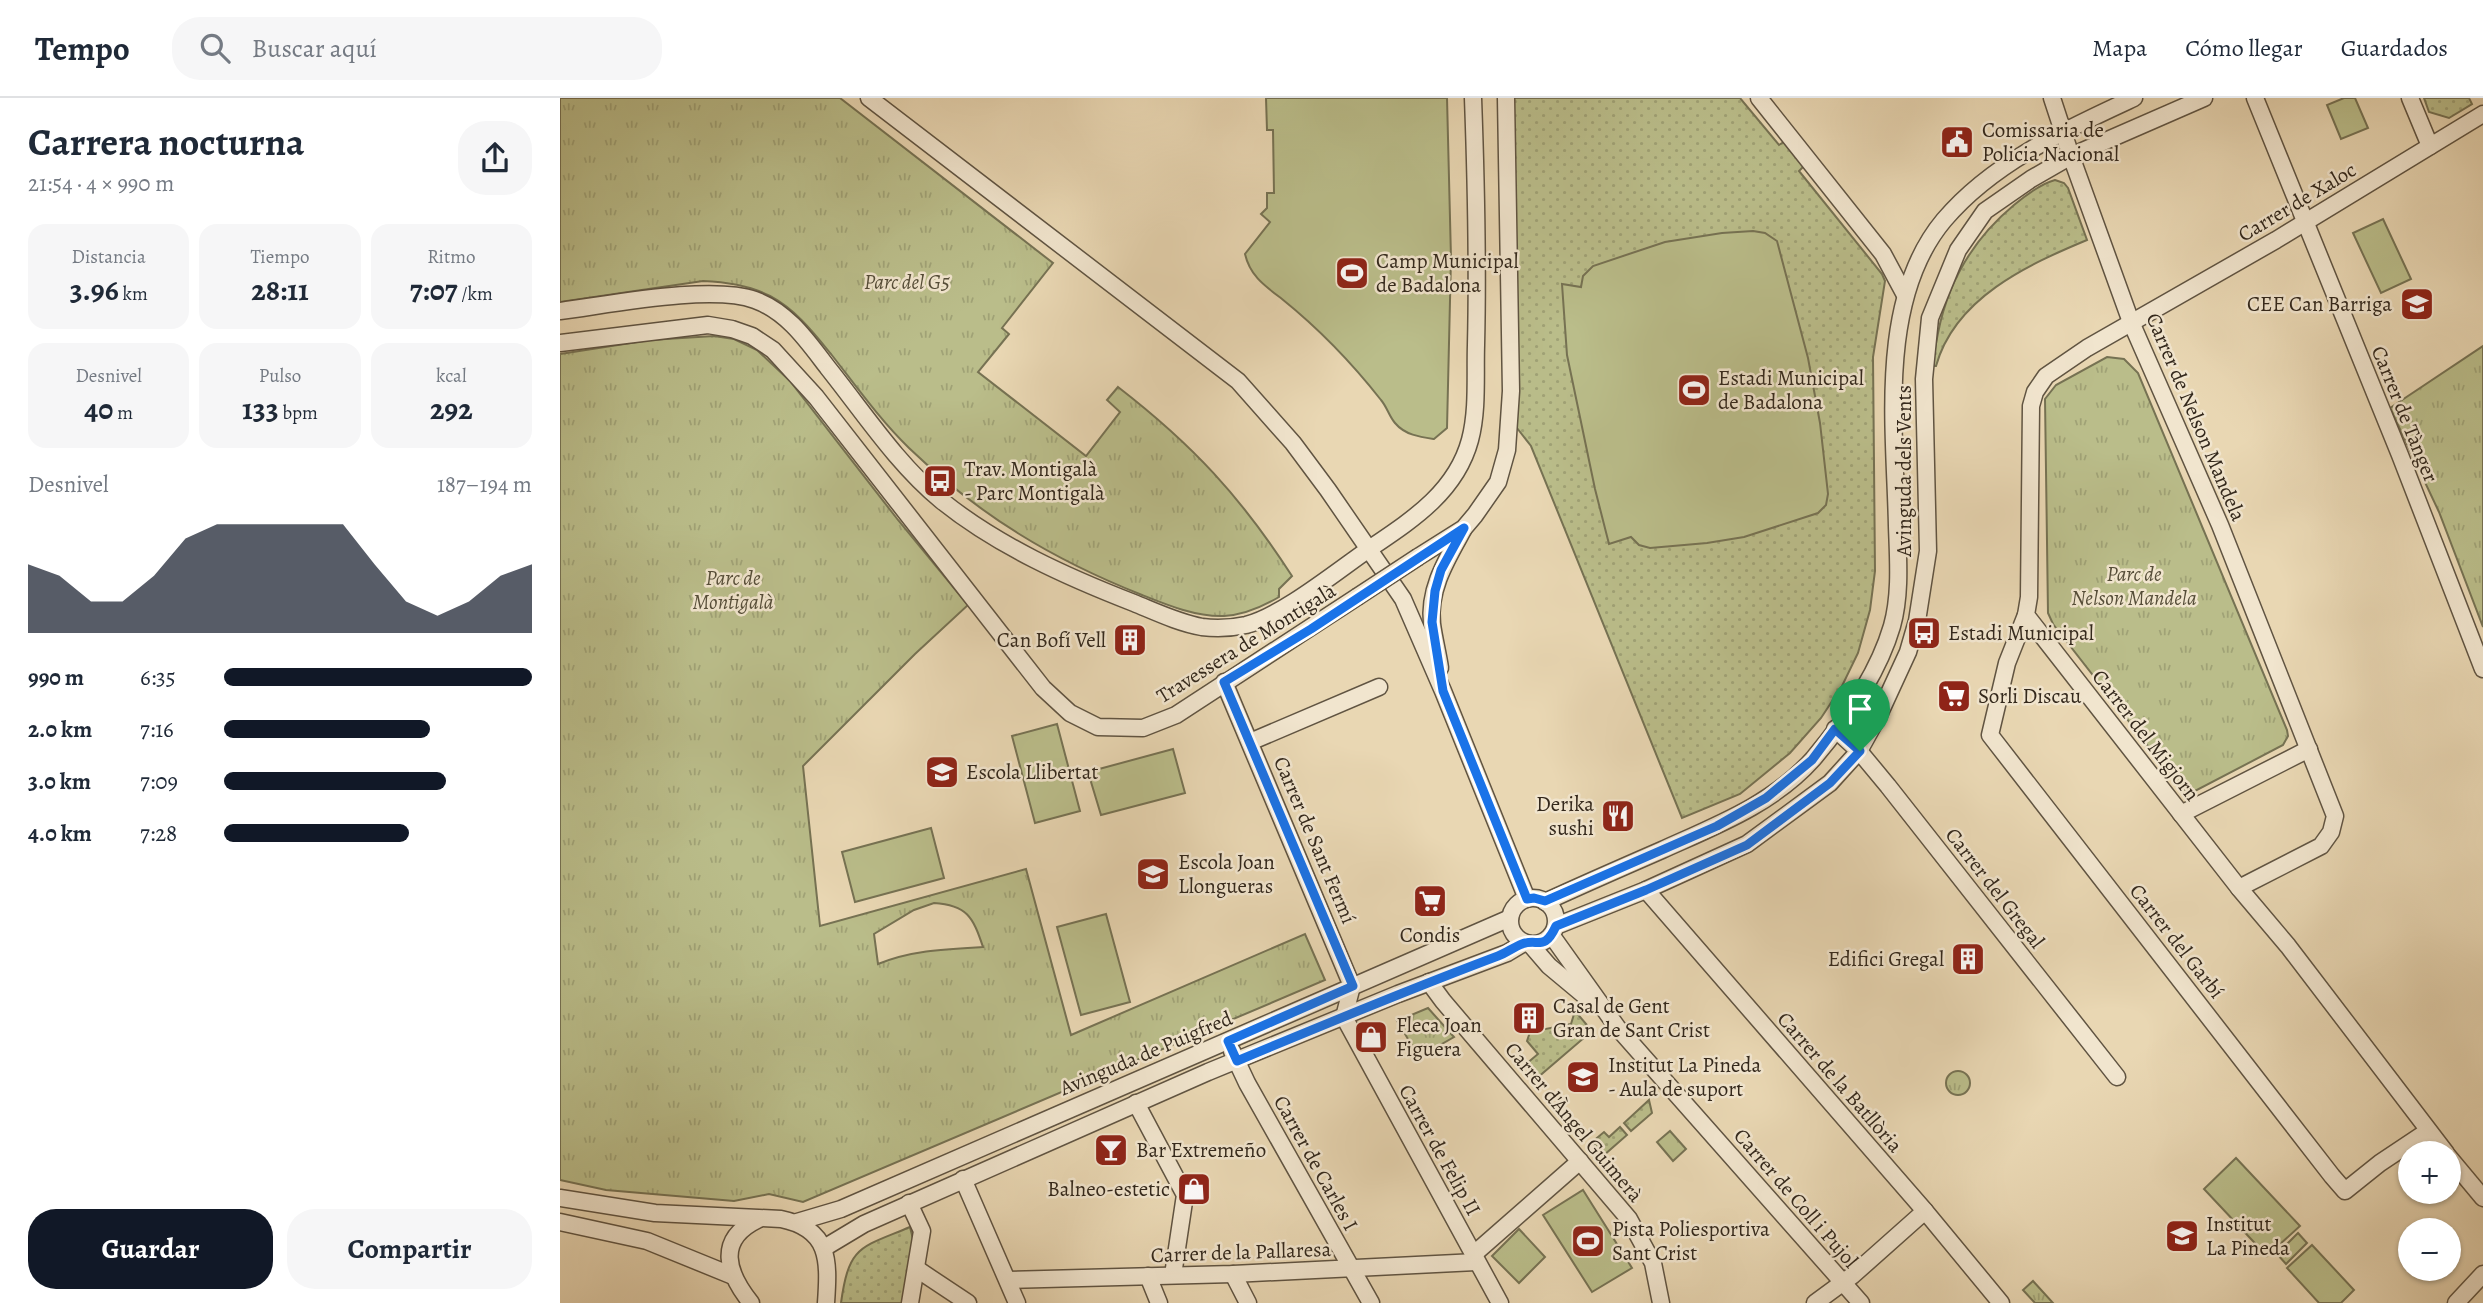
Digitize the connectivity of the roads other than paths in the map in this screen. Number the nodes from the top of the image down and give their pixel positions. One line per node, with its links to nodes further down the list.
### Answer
1 (869, 98): 20 (street)
2 (1472, 98): 20 (street, Travessera de Montigalà)
3 (1506, 98): 19 (street, Travessera de Montigalà)
4 (1759, 98): 15 (street)
5 (2052, 98): 11 (street, Carrer de Nelson Mandela)
6 (2134, 98): 11 (street, Avinguda dels Vents)
7 (2204, 98): 13 (street, Avinguda dels Vents)
8 (2255, 98): 14 (street, Carrer de Tànger)
9 (2410, 98): 12 (street)
10 (2483, 114): 12 (street, Carrer de Xaloc)
11 (2063, 131): 13 (street, Carrer de Nelson Mandela); 15 (street, Avinguda dels Vents)
12 (2430, 146): 14 (street, Carrer de Xaloc)
13 (2071, 156): 17 (street, Carrer de Nelson Mandela); 29 (street, Avinguda dels Vents)
14 (2305, 222): 17 (street, Carrer de Xaloc); 22 (street, Carrer de Tànger)
15 (1905, 295): 26 (street, Avinguda dels Vents)
16 (560, 311): 20 (street, Travessera de Montigalà)
17 (2132, 322): 21 (street); 28 (street, Carrer de Nelson Mandela)
18 (560, 343): 23 (street, Travessera de Montigalà)
19 (1464, 528): 23 (street, Travessera de Montigalà, bridge); 25 (street)
20 (1367, 550): 25 (street)
21 (2025, 615): 30 (street, Carrer del Migjorn); 48 (street, Carrer del Garbí)
22 (2483, 669)
23 (1224, 682): 27 (street, Carrer de Sant Fermí)
24 (1379, 687): 27 (street)
25 (1443, 691): 33 (street)
26 (1835, 729): 29 (street, Carrer del Gregal); 34 (street, Avinguda dels Vents)
27 (1250, 742): 41 (street, Carrer de Sant Fermí)
28 (2309, 749): 30 (street); 31 (street, Carrer de Nelson Mandela)
29 (1860, 751): 32 (street, Avinguda dels Vents); 46 (street, Carrer del Gregal)
30 (2181, 814): 31 (street, Carrer del Migjorn)
31 (2239, 888): 48 (street, Carrer del Migjorn)
32 (1646, 890): 36 (street, Avinguda dels Vents); 56 (street, Carrer de la Batllòria)
33 (1527, 899): 34 (street); 35 (street)
34 (1545, 901): 36 (street)
35 (1510, 918): 37 (street); 41 (street, Avinguda de Puigfred)
36 (1554, 931): 37 (street); 43 (street, Carrer de Coll i Pujol)
37 (1527, 943): 38 (street, Avinguda de Puigfred); 39 (street, Carrer de Coll i Pujol)
38 (1507, 953): 39 (street, Carrer de Coll i Pujol); 40 (street, Avinguda de Puigfred)
39 (1549, 966): 43 (street, Carrer de Coll i Pujol)
40 (1429, 982): 42 (street, Avinguda de Puigfred); 50 (street, Carrer d'Àngel Guimerà)
41 (1353, 986): 42 (street); 44 (street, Avinguda de Puigfred)
42 (1344, 1017): 45 (street, Avinguda de Puigfred); 61 (street, Carrer de Felip II)
43 (1617, 1027): 70 (street, Carrer de Coll i Pujol)
44 (1228, 1041): 45 (street, Carrer de Carles I); 59 (street, Avinguda de Puigfred)
45 (1237, 1061): 47 (street, Avinguda de Puigfred); 63 (street, Carrer de Carles I)
46 (2117, 1077)
47 (1136, 1103): 52 (street, Avinguda de Puigfred); 65 (street)
48 (2428, 1131): 49 (street, Carrer del Migjorn)
49 (2436, 1141)
50 (1580, 1161): 61 (street); 82 (street, Carrer d'Àngel Guimerà)
51 (2461, 1171): 54 (street, Carrer del Migjorn)
52 (963, 1180): 55 (street, Avinguda de Puigfred); 69 (street)
53 (560, 1198): 57 (street)
54 (2483, 1198)
55 (909, 1203): 60 (street, Avinguda de Puigfred); 62 (street)
56 (1925, 1211): 70 (street); 85 (street, Carrer de la Batllòria)
57 (759, 1219): 59 (street); 67 (street)
58 (560, 1222): 67 (street)
59 (797, 1222): 60 (street)
60 (824, 1248): 71 (street)
61 (1475, 1258): 63 (street, Carrer de la Pallaresa); 81 (street, Carrer de Felip II)
62 (917, 1269): 75 (street); 76 (street)
63 (1353, 1270): 66 (street, Carrer de la Pallaresa); 80 (street, Carrer de Carles I)
64 (2483, 1274): 86 (street)
65 (1173, 1275): 66 (street, Carrer de la Pallaresa); 68 (street, Carrer de la Pallaresa)
66 (1233, 1275): 79 (street)
67 (733, 1276): 72 (street)
68 (1148, 1276): 69 (street, Carrer de la Pallaresa); 78 (street)
69 (1008, 1280): 77 (street)
70 (1843, 1283): 83 (street); 84 (street, Carrer de Coll i Pujol)
71 (827, 1284): 73 (street); 74 (street)
72 (751, 1303)
73 (817, 1303)
74 (826, 1303)
75 (910, 1303)
76 (968, 1303)
77 (1017, 1303)
78 (1159, 1303)
79 (1248, 1303)
80 (1371, 1303)
81 (1500, 1303)
82 (1661, 1303)
83 (1815, 1303)
84 (1861, 1303)
85 (2001, 1303)
86 (2456, 1303)

